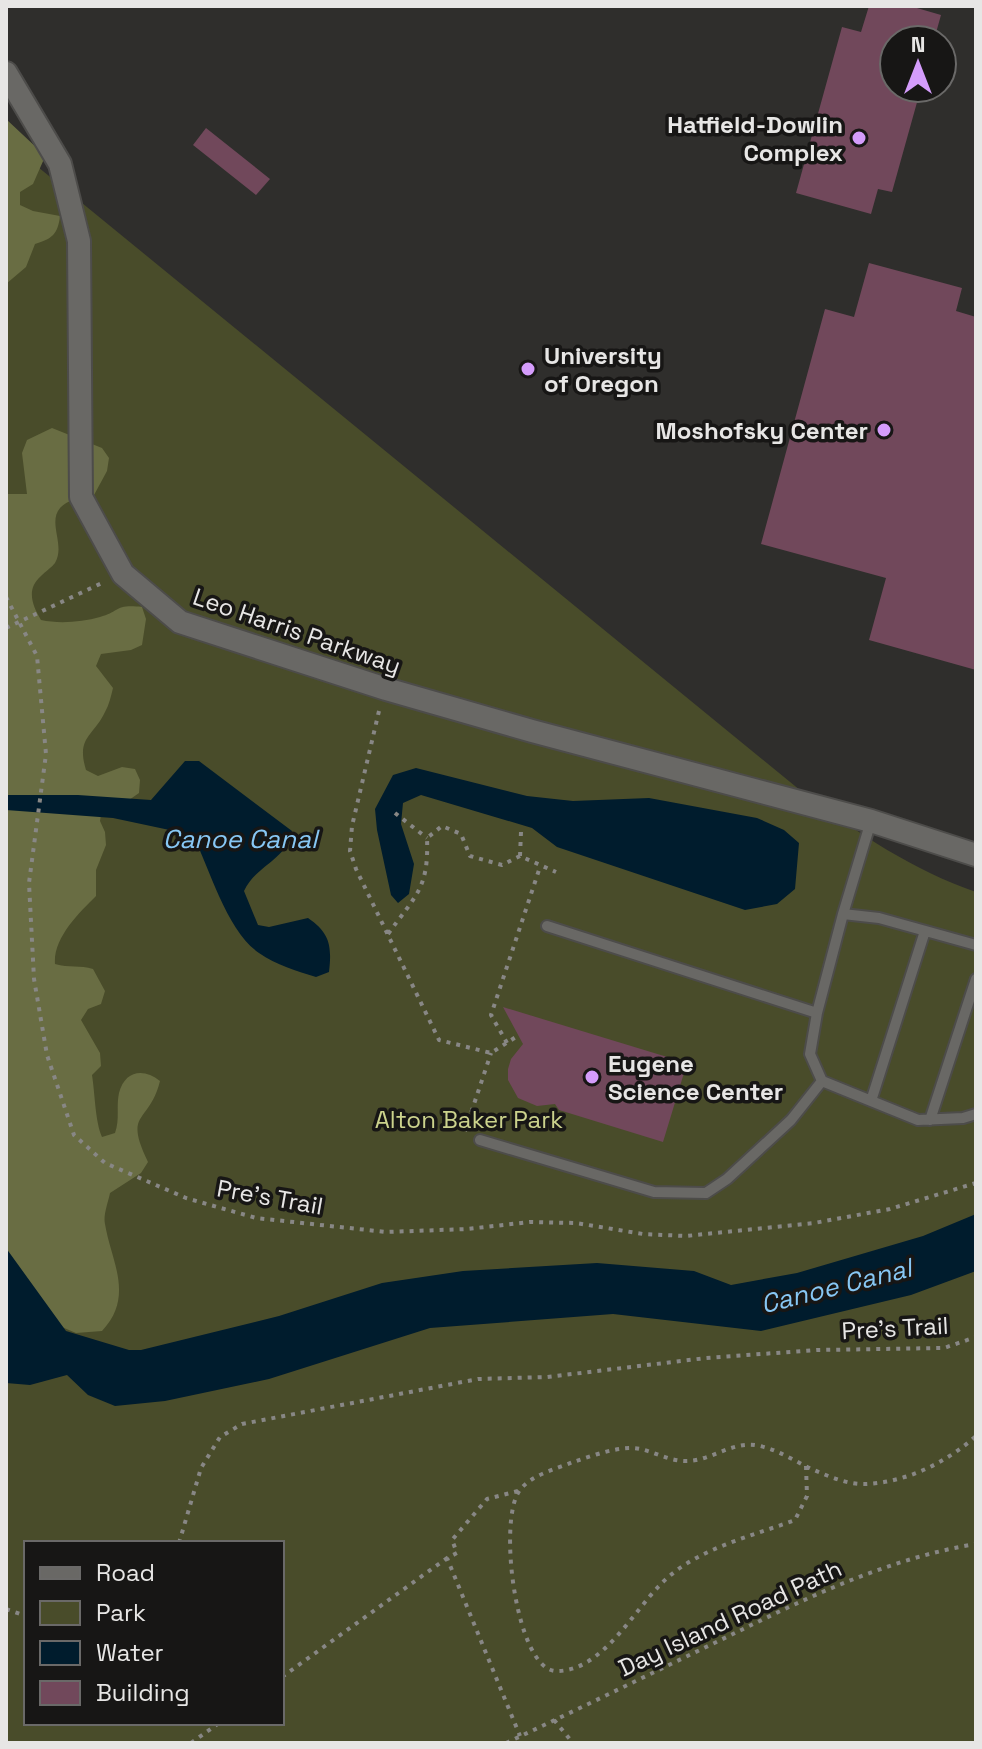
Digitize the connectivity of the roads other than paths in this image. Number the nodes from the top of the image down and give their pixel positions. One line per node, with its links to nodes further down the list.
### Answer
1 (6, 73): 2 (street, Leo Harris Parkway)
2 (871, 821): 3 (street, Leo Harris Parkway); 4 (lane)
3 (976, 855)
4 (843, 914): 6 (lane); 9 (lane)
5 (547, 926): 9 (lane)
6 (925, 931): 7 (lane); 11 (lane)
7 (976, 945)
8 (976, 979): 13 (lane)
9 (817, 1013): 10 (lane)
10 (822, 1081): 11 (lane); 14 (lane)
11 (871, 1101): 13 (lane)
12 (976, 1114): 13 (lane)
13 (930, 1120)
14 (480, 1140)

